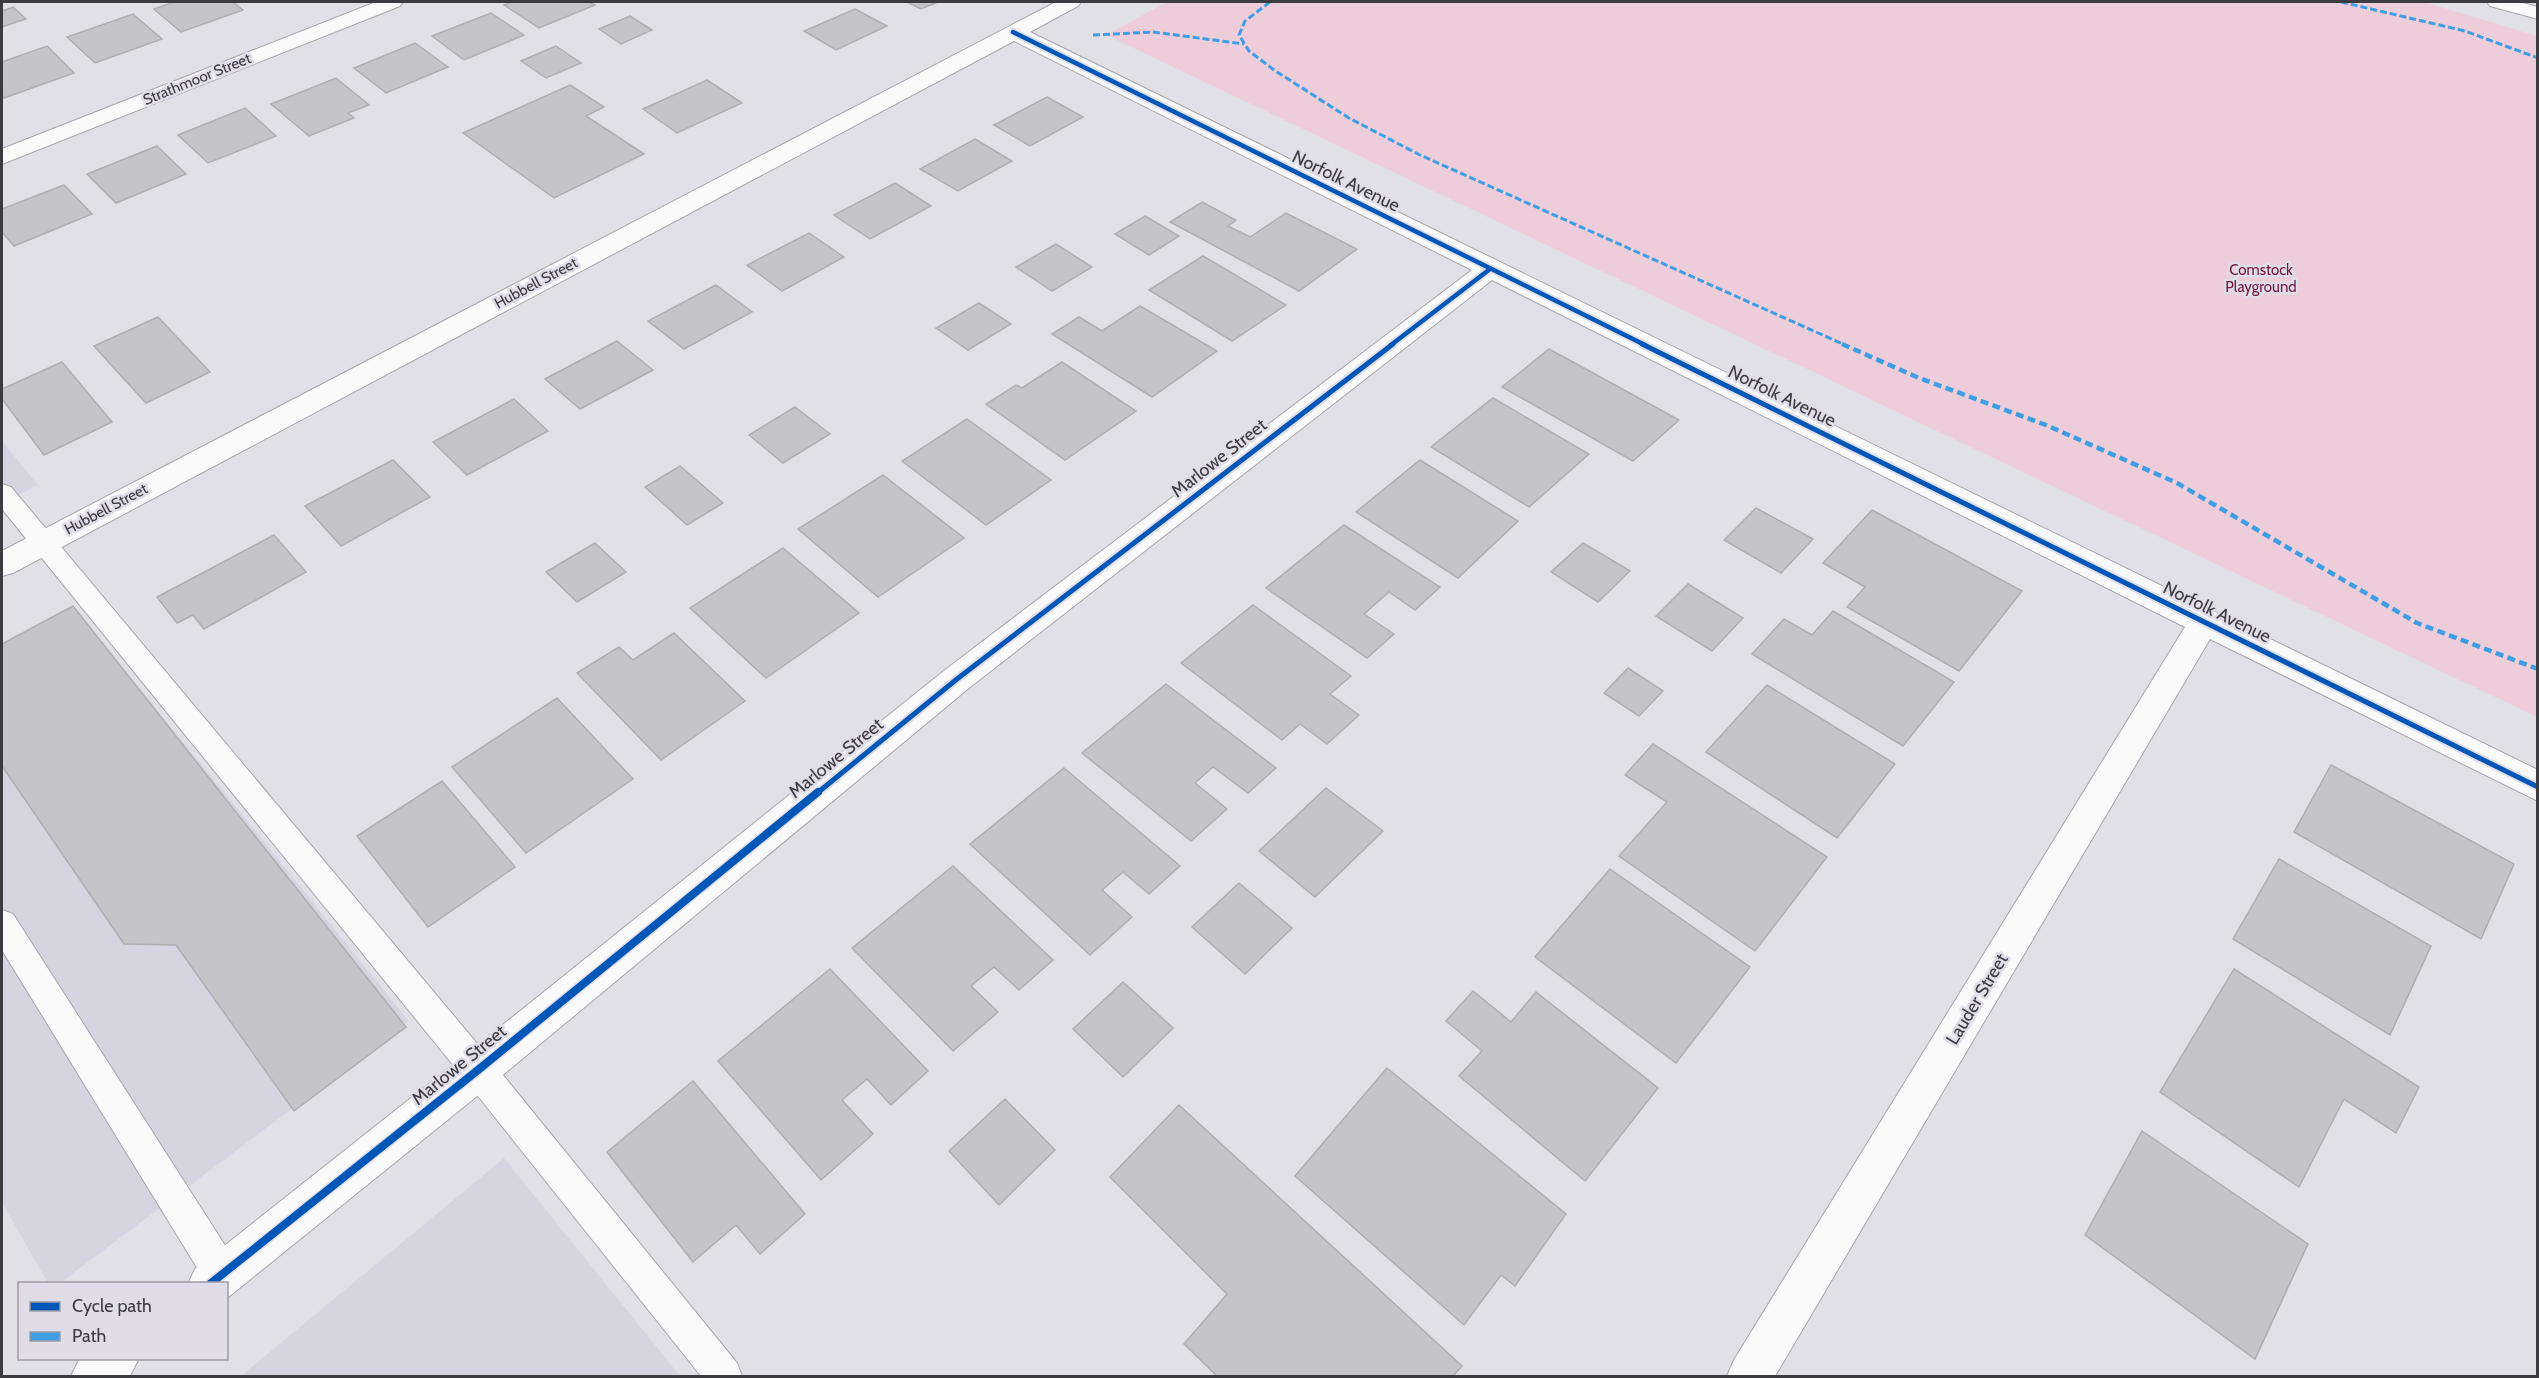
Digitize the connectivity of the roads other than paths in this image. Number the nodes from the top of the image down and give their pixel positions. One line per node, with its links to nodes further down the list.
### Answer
1 (393, 2): 6 (street, Strathmoor Street)
2 (1071, 2): 5 (street, Hubbell Street)
3 (2498, 2): 4 (street)
4 (2538, 13)
5 (1013, 32): 7 (street, Norfolk Avenue); 9 (street, Hubbell Street)
6 (2, 158)
7 (1490, 268): 11 (street, Norfolk Avenue); 14 (street, Marlowe Street)
8 (2, 493): 9 (lane)
9 (44, 542): 10 (street, Hubbell Street); 14 (lane)
10 (2, 565)
11 (2204, 622): 12 (street, Norfolk Avenue); 19 (street, Lauder Street)
12 (2538, 787)
13 (2, 924): 15 (lane)
14 (478, 1070): 15 (street, Marlowe Street); 18 (lane)
15 (216, 1279)
16 (116, 1360): 17 (street)
17 (94, 1377)
18 (724, 1377)
19 (1750, 1377)

